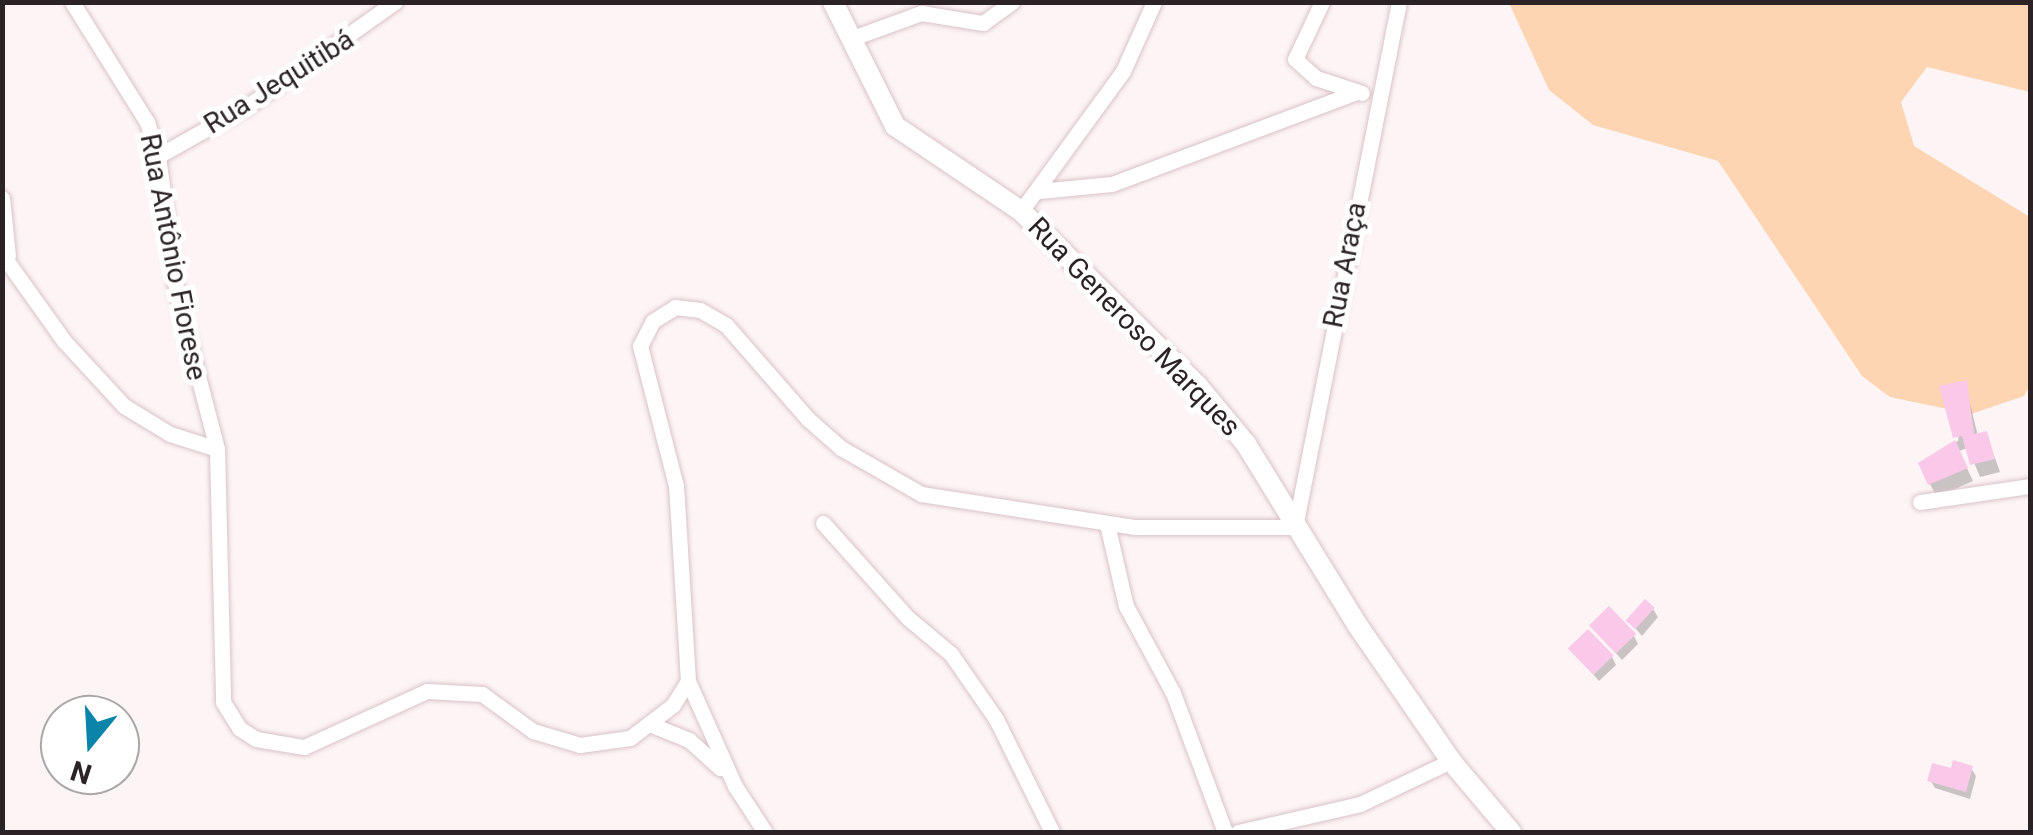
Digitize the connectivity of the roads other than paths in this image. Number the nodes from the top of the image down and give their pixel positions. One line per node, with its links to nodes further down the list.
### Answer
1 (72, 2): 12 (street, Rua Antônio Fiorese)
2 (395, 2): 12 (street, Rua Jequitibá)
3 (833, 2): 9 (street, Rua Generoso Marques)
4 (1012, 2): 8 (street)
5 (1154, 2): 13 (street)
6 (1322, 2): 10 (street)
7 (1399, 2): 11 (street, Rua Araça)
8 (928, 8): 9 (street)
9 (850, 39): 15 (street, Rua Generoso Marques)
10 (1357, 92): 11 (street); 13 (street)
11 (1377, 95): 22 (street, Rua Araça)
12 (158, 156): 17 (street, Rua Antônio Fiorese)
13 (1040, 191): 15 (street)
14 (2, 198): 16 (street)
15 (1022, 211): 22 (street, Rua Generoso Marques)
16 (5, 255): 17 (street)
17 (217, 449): 24 (street, Rua Antônio Fiorese)
18 (2030, 486): 19 (street)
19 (1920, 502)
20 (823, 523): 28 (street)
21 (1107, 524): 22 (street); 23 (street); 29 (street)
22 (1295, 528): 25 (street, Rua Generoso Marques)
23 (688, 681): 24 (street); 26 (street)
24 (652, 725): 26 (street)
25 (1450, 760): 30 (street); 31 (street, Rua Generoso Marques)
26 (735, 786): 27 (street)
27 (765, 832)
28 (1052, 832)
29 (1224, 832)
30 (1238, 832)
31 (1511, 832)

